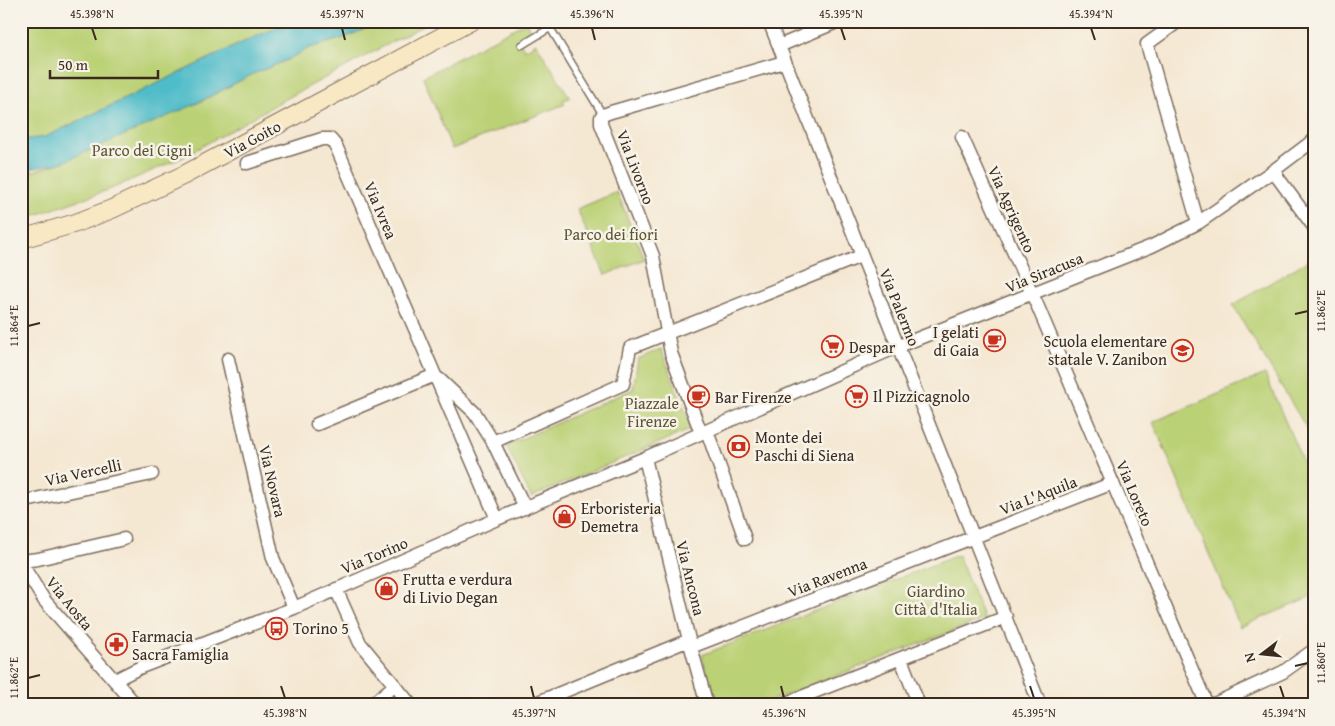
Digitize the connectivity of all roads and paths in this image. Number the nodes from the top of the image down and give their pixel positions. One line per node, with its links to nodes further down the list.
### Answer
1 (472, 21): 17 (main road, Via Goito)
2 (546, 21): 6 (lane)
3 (769, 21): 8 (street, Via Palermo)
4 (839, 21): 8 (street)
5 (1179, 21): 15 (street)
6 (550, 28): 7 (lane); 10 (lane)
7 (522, 45)
8 (779, 46): 9 (street, Via Palermo)
9 (784, 62): 10 (street); 18 (street, Via Palermo)
10 (603, 121): 20 (street, Via Livorno)
11 (962, 137): 19 (street, Via Agrigento)
12 (1314, 140): 14 (street, Via Siracusa)
13 (247, 163): 23 (street, Via Ivrea)
14 (1273, 171): 15 (street, Via Siracusa); 16 (street)
15 (1198, 223): 19 (street, Via Siracusa)
16 (1314, 227)
17 (22, 238)
18 (861, 256): 20 (street); 21 (street, Via Palermo)
19 (1032, 294): 21 (street, Via Siracusa); 29 (street, Via Loreto)
20 (667, 334): 25 (street, Via Livorno); 26 (street)
21 (899, 346): 25 (street, Via Siracusa); 33 (street, Via Palermo)
22 (228, 359): 38 (street, Via Novara)
23 (435, 375): 24 (street); 26 (street, Via Ivrea); 32 (street, Via Ivrea)
24 (317, 424)
25 (704, 432): 27 (street, Via Torino); 35 (street, Via Livorno)
26 (493, 442): 31 (street, Via Ivrea)
27 (645, 458): 31 (street, Via Torino); 40 (street, Via Ancona)
28 (152, 474): 30 (street, Via Vercelli)
29 (1113, 483): 33 (street, Via L'Aquila); 54 (street, Via Loreto)
30 (21, 502)
31 (525, 508): 32 (street, Via Torino)
32 (497, 519): 37 (street, Via Torino)
33 (974, 537): 39 (street, Via Palermo); 40 (street, Via Ravenna)
34 (124, 539): 36 (street)
35 (745, 539)
36 (21, 562): 43 (street, Via Aosta)
37 (336, 589): 38 (street, Via Torino); 44 (street)
38 (294, 608): 43 (street, Via Torino)
39 (1006, 617): 42 (street); 53 (street, Via Palermo)
40 (690, 644): 49 (street, Via Ravenna); 50 (street, Via Ancona)
41 (1314, 650): 55 (street)
42 (901, 659): 45 (street); 52 (street)
43 (115, 680): 46 (street, Via Aosta)
44 (395, 685): 47 (street); 48 (street)
45 (811, 700): 51 (street)
46 (136, 705)
47 (371, 705)
48 (411, 705)
49 (531, 705)
50 (707, 705)
51 (781, 705)
52 (919, 705)
53 (1040, 705)
54 (1208, 705)
55 (1212, 705)

